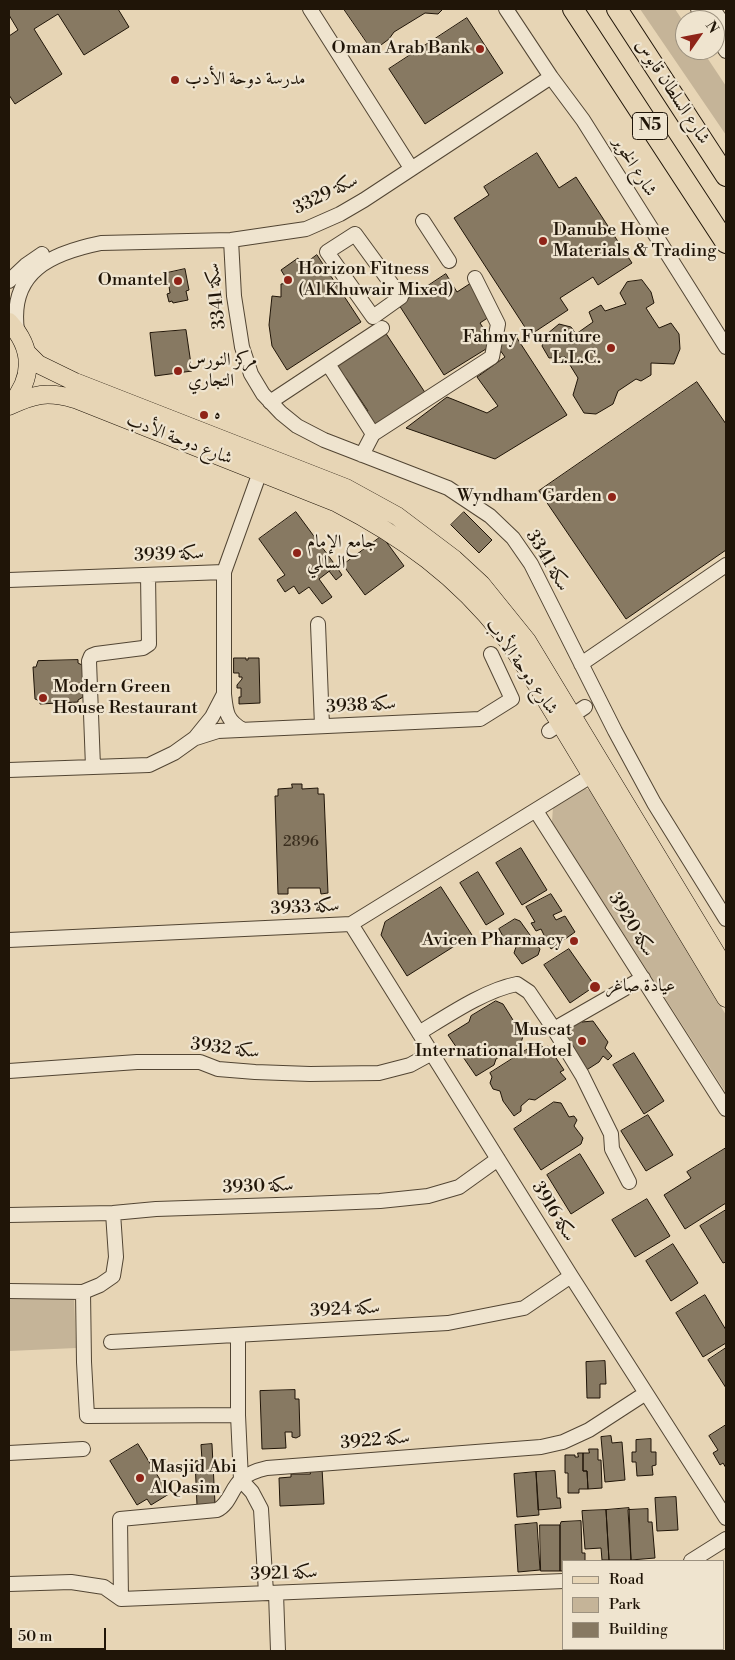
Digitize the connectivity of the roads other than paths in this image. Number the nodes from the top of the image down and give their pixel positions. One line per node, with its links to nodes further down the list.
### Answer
1 (310, 9): 8 (street)
2 (506, 9): 7 (street, شارع الخوير)
3 (573, 9): 13 (highway, N5)
4 (617, 9): 9 (highway, شارع السلطان قابوس / N5)
5 (714, 9): 6 (street)
6 (726, 28)
7 (551, 77): 8 (street, سكة 3329); 20 (street, شارع الخوير)
8 (411, 168): 12 (street, سكة 3329)
9 (726, 176)
10 (423, 221): 15 (street)
11 (355, 234): 11 (street)
12 (231, 240): 14 (street, سكة 3329); 23 (street, سكة 3341)
13 (726, 243)
14 (84, 247): 17 (street, سكة 3329); 18 (street, سكة 3329)
15 (449, 261)
16 (475, 278): 25 (street)
17 (9, 281)
18 (13, 326): 21 (main road)
19 (382, 328): 22 (street)
20 (726, 347)
21 (27, 353): 24 (main road); 36 (main road, شارع دوحة الأدب)
22 (328, 364): 23 (street); 25 (street)
23 (270, 402): 26 (street, سكة 3341)
24 (9, 406): 27 (main road, شارع دوحة الأدب)
25 (373, 434): 26 (street)
26 (362, 455): 34 (street, سكة 3341)
27 (260, 472): 29 (street, سكة 3939); 36 (main road, شارع دوحة الأدب)
28 (726, 566): 34 (street)
29 (224, 572): 30 (street, سكة 3939); 35 (street, سكة 3938)
30 (148, 575): 31 (street, سكة 3939); 40 (street)
31 (9, 580)
32 (318, 624): 37 (street)
33 (491, 654): 37 (street, سكة 3938)
34 (581, 664): 44 (street, سكة 3341)
35 (224, 694): 38 (street, سكة 3938); 39 (street, سكة 3938)
36 (567, 719): 42 (main road, شارع دوحة الأدب); 47 (main road, شارع دوحة الأدب)
37 (322, 726): 38 (street, سكة 3938)
38 (243, 730): 39 (street, سكة 3938)
39 (195, 738): 40 (street, سكة 3938)
40 (93, 767): 41 (street, سكة 3938)
41 (9, 770)
42 (591, 776): 43 (street, سكة 3933); 49 (main road, شارع دوحة الأدب)
43 (536, 811): 45 (street, سكة 3933); 48 (street, سكة 3920)
44 (726, 919)
45 (351, 924): 46 (street, سكة 3933); 51 (street, سكة 3916)
46 (9, 940)
47 (726, 970)
48 (643, 978): 50 (street); 54 (street, سكة 3920)
49 (726, 998)
50 (554, 1029): 51 (street); 56 (street)
51 (420, 1033): 52 (street, سكة 3916)
52 (432, 1053): 53 (street, سكة 3932); 55 (street, سكة 3916)
53 (9, 1071)
54 (726, 1110)
55 (498, 1160): 57 (street, سكة 3930); 59 (street, سكة 3916)
56 (629, 1182)
57 (113, 1213): 58 (street, سكة 3930); 61 (street)
58 (9, 1215)
59 (571, 1276): 62 (street, سكة 3924); 64 (street, سكة 3916)
60 (9, 1291): 61 (street)
61 (83, 1292): 65 (street)
62 (238, 1335): 63 (street, سكة 3924); 65 (street)
63 (111, 1342)
64 (646, 1393): 68 (street, سكة 3922); 69 (street, سكة 3916)
65 (238, 1415): 68 (street)
66 (83, 1448): 67 (street)
67 (10, 1453)
68 (241, 1480): 74 (street); 75 (street)
69 (726, 1518)
70 (726, 1539): 71 (street)
71 (693, 1560)
72 (562, 1580): 74 (street, سكة 3921)
73 (9, 1584): 75 (street)
74 (271, 1593): 75 (street, سكة 3921); 76 (street)
75 (121, 1599)
76 (278, 1651)

